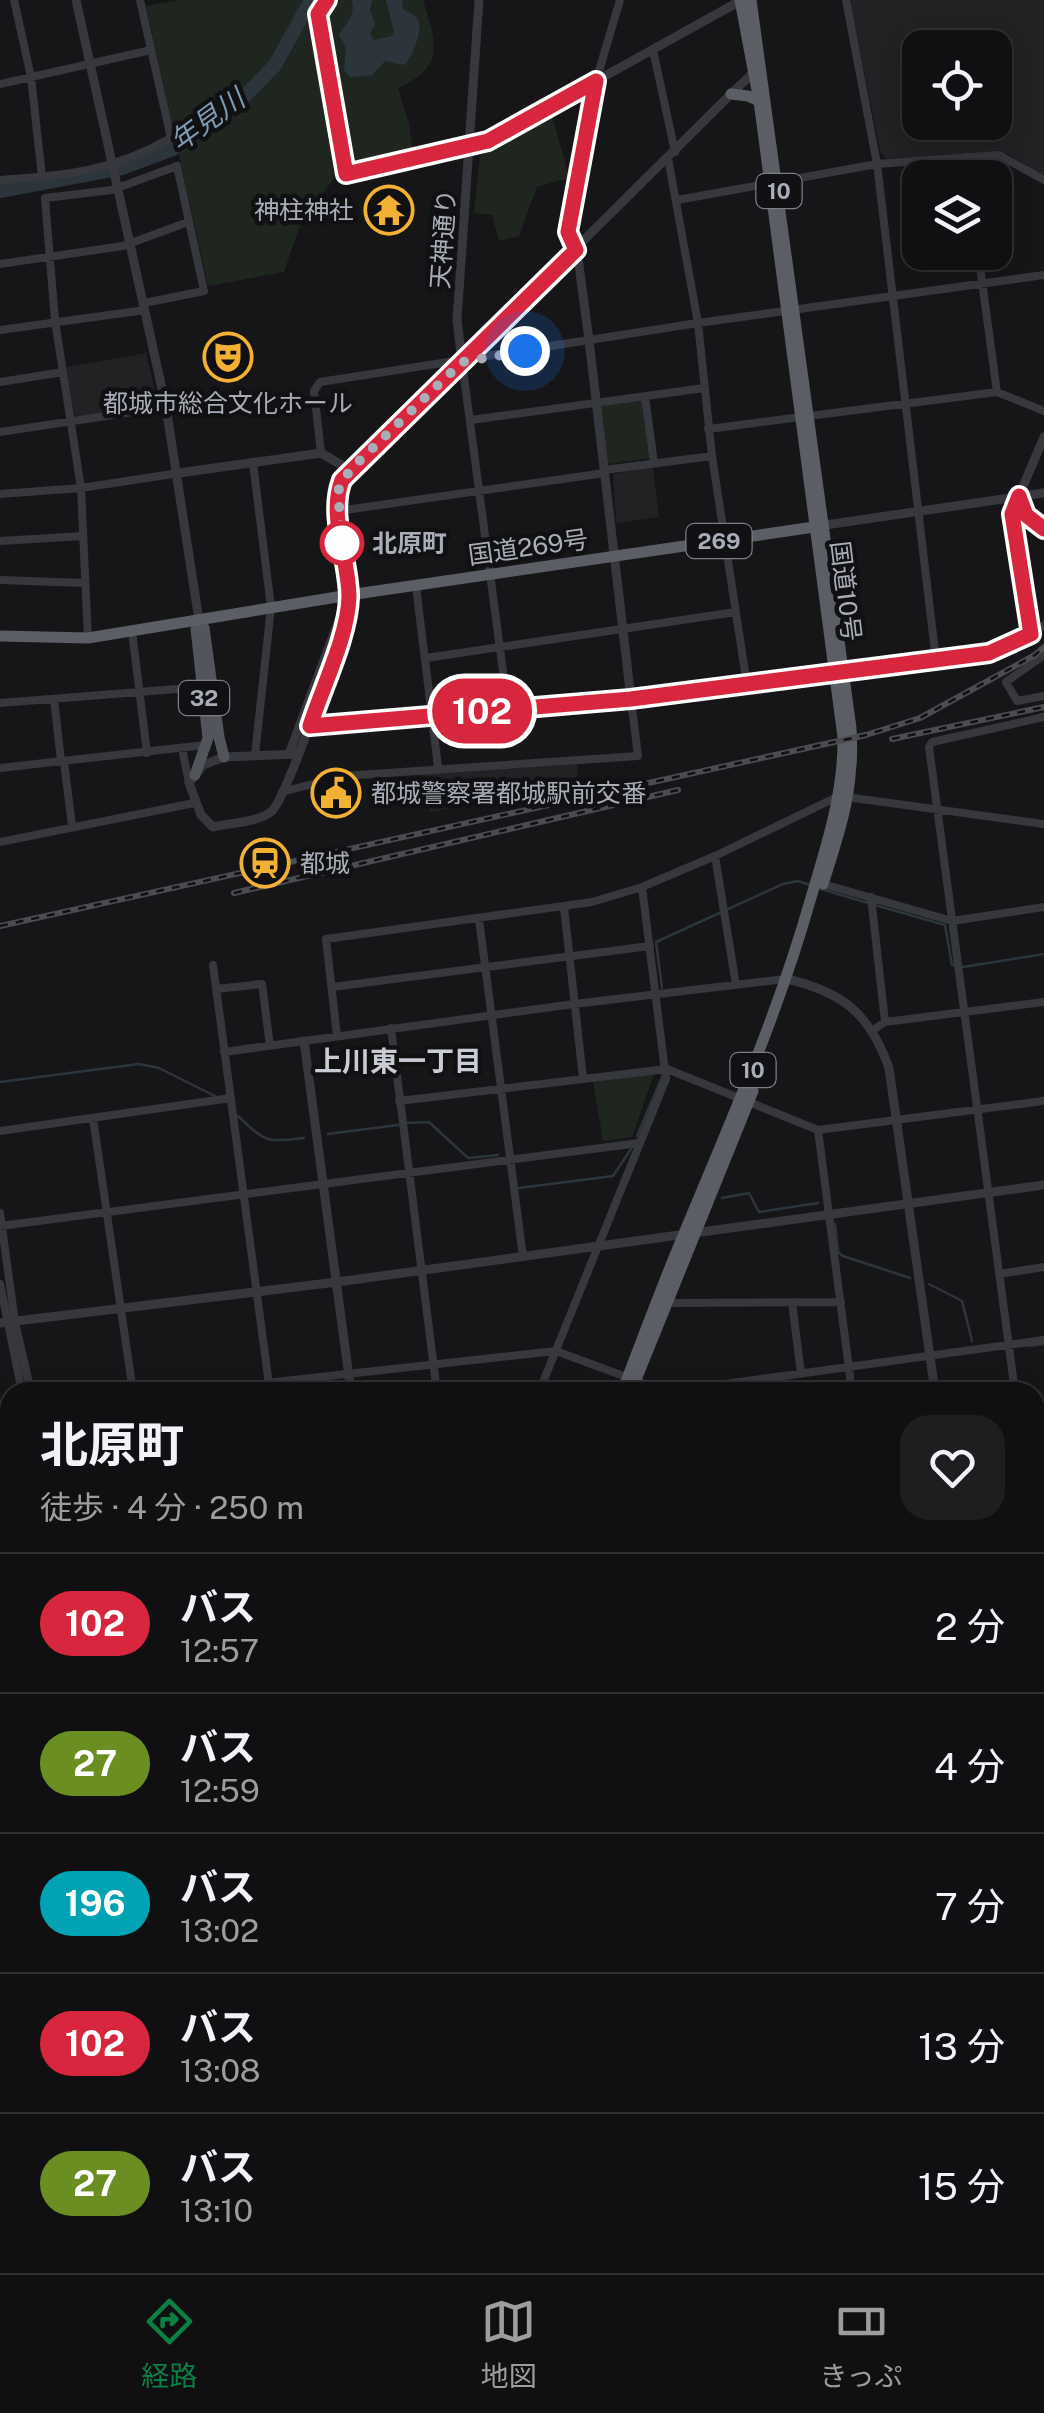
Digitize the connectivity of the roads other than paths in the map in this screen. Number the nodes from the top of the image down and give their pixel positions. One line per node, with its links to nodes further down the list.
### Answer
1 (14, 0): 16 (street)
2 (76, 0): 14 (street)
3 (140, 0): 12 (street)
4 (315, 0): 11 (street)
5 (327, 0): 11 (street)
6 (479, 0): 21 (street, 天神通り)
7 (620, 0): 17 (street)
8 (740, 0): 13 (street); 15 (highway, 国道10号 / 10)
9 (751, 0): 15 (highway, 国道10号 / 10)
10 (846, 0): 25 (street)
11 (318, 14): 21 (street)
12 (151, 50): 14 (street); 26 (street)
13 (653, 50): 17 (street); 22 (street)
14 (90, 63): 16 (street); 26 (street)
15 (756, 73): 19 (street); 20 (highway, 国道10号 / 10); 30 (highway, 国道10号 / 10)
16 (32, 77): 18 (street); 27 (street)
17 (596, 81): 21 (street); 35 (street)
18 (0, 84)
19 (731, 94): 20 (highway); 22 (street)
20 (758, 102): 30 (highway, 国道10号 / 10)
21 (470, 147): 48 (street, 天神通り)
22 (672, 155): 32 (street); 35 (street)
23 (966, 157): 24 (street); 25 (street); 29 (street)
24 (966, 160)
25 (877, 164): 30 (street); 41 (street)
26 (113, 166): 27 (street); 31 (street)
27 (42, 177): 28 (street)
28 (0, 180)
29 (1044, 180)
30 (774, 183): 32 (street); 43 (highway, 国道10号 / 10)
31 (117, 186): 33 (street); 34 (street); 36 (street)
32 (677, 200): 45 (street)
33 (188, 222): 34 (street); 42 (street)
34 (130, 244): 36 (street); 42 (street)
35 (576, 250): 47 (street); 48 (street)
36 (50, 258): 37 (street); 44 (street)
37 (0, 264)
38 (980, 270): 40 (street)
39 (1044, 275): 40 (street)
40 (982, 285): 41 (street); 52 (street)
41 (894, 297): 43 (street); 55 (street)
42 (145, 306): 44 (street); 56 (street)
43 (791, 310): 45 (street); 58 (highway, 国道10号 / 10)
44 (55, 321): 46 (street); 49 (street)
45 (698, 323): 47 (street); 51 (street)
46 (0, 330)
47 (589, 340): 48 (street); 54 (street)
48 (462, 362): 59 (street); 64 (street); 68 (street)
49 (63, 372): 50 (street); 60 (street)
50 (0, 382)
51 (704, 388): 53 (street); 61 (street)
52 (996, 392): 55 (street); 57 (street)
53 (645, 396): 54 (street); 67 (street)
54 (596, 404): 59 (street); 69 (street)
55 (906, 406): 58 (street); 77 (street)
56 (166, 407): 60 (street); 70 (street)
57 (1044, 411)
58 (806, 416): 61 (street); 78 (highway, 国道10号 / 10)
59 (471, 420): 72 (street)
60 (70, 422): 62 (street); 71 (street)
61 (708, 429): 65 (street)
62 (0, 432)
63 (1044, 437): 75 (street)
64 (321, 453): 66 (street); 68 (street)
65 (712, 456): 67 (street); 81 (street)
66 (253, 462): 70 (street); 89 (street)
67 (654, 463): 69 (street)
68 (350, 470): 76 (street)
69 (604, 472): 72 (street); 83 (street)
70 (179, 473): 71 (street); 91 (street)
71 (80, 488): 74 (street); 80 (street)
72 (480, 490): 76 (street); 84 (street)
73 (1044, 493): 75 (street)
74 (0, 494)
75 (1019, 496): 77 (street); 79 (street); 95 (street)
76 (338, 511): 88 (street)
77 (918, 512): 78 (street); 101 (street)
78 (820, 526): 81 (highway, 国道269号 / 269); 102 (highway, 国道10号 / 10)
79 (1044, 529)
80 (83, 536): 82 (street); 86 (street)
81 (726, 540): 83 (highway, 国道269号 / 269); 90 (street)
82 (0, 541)
83 (614, 558): 84 (highway, 国道269号 / 269); 93 (street)
84 (491, 576): 87 (highway, 国道269号 / 269); 98 (street)
85 (0, 580): 86 (street)
86 (85, 583): 97 (street)
87 (416, 586): 88 (highway, 国道269号 / 269); 100 (street)
88 (349, 596): 89 (highway, 国道269号 / 269); 113 (street); 117 (street)
89 (272, 607): 91 (highway, 国道269号 / 269); 118 (street)
90 (736, 612): 93 (street); 103 (street)
91 (200, 620): 94 (highway, 国道269号 / 269); 104 (main road, 32); 119 (main road, 32)
92 (1044, 625): 95 (street)
93 (623, 629): 98 (street); 108 (street)
94 (132, 631): 97 (highway, 国道269号 / 269); 105 (street)
95 (1031, 634): 101 (street)
96 (0, 636): 97 (highway, 国道269号 / 269)
97 (88, 638)
98 (500, 648): 100 (street); 110 (street)
99 (1044, 655): 106 (street)
100 (426, 658): 111 (street)
101 (936, 660): 102 (street)
102 (839, 673): 103 (street); 125 (highway, 国道10号 / 10)
103 (747, 685): 108 (street)
104 (202, 687): 105 (street); 114 (main road, 32)
105 (138, 692): 107 (street); 116 (street)
106 (1044, 696)
107 (54, 699): 109 (street); 120 (street)
108 (631, 699): 110 (street); 121 (street)
109 (0, 703)
110 (508, 709): 111 (street)
111 (432, 714): 113 (street); 121 (street)
112 (1044, 717): 127 (street)
113 (310, 726): 117 (street)
114 (205, 745): 115 (street); 123 (main road, 32)
115 (182, 748): 116 (street); 123 (street)
116 (147, 753): 120 (street)
117 (293, 754): 118 (street); 124 (street)
118 (255, 756): 119 (street)
119 (224, 757): 123 (street)
120 (63, 761): 122 (street); 129 (street)
121 (438, 767): 124 (street)
122 (0, 768)
123 (192, 779): 126 (street)
124 (282, 792): 126 (street)
125 (844, 797): 127 (street); 131 (street); 132 (highway, 国道10号 / 10)
126 (194, 803): 129 (street)
127 (937, 808): 128 (street); 138 (street)
128 (1044, 824)
129 (72, 826): 130 (street)
130 (0, 842)
131 (715, 856): 133 (street); 144 (street)
132 (819, 883): 134 (street); 143 (highway, 国道10号 / 10)
133 (642, 887): 136 (street); 139 (street)
134 (871, 898): 138 (street); 152 (street)
135 (1044, 906): 138 (street)
136 (564, 907): 137 (street); 140 (street)
137 (479, 919): 142 (street); 145 (street)
138 (952, 921): 150 (street)
139 (650, 946): 140 (street); 147 (street)
140 (568, 956): 142 (street); 149 (street)
141 (213, 965): 146 (street)
142 (484, 968): 145 (street); 151 (street)
143 (790, 980): 144 (street); 154 (street); 163 (highway, 国道10号 / 10)
144 (736, 985): 147 (street)
145 (332, 987): 155 (street)
146 (216, 989): 157 (street); 158 (street)
147 (658, 995): 149 (street); 159 (street)
148 (1044, 1002): 150 (street)
149 (574, 1004): 151 (street); 160 (street)
150 (964, 1012): 152 (street); 166 (street)
151 (490, 1016): 153 (street); 161 (street)
152 (885, 1022): 154 (street)
153 (391, 1028): 155 (street); 164 (street)
154 (874, 1030): 168 (street)
155 (337, 1036): 156 (street)
156 (304, 1041): 157 (street); 174 (street)
157 (270, 1046): 158 (street)
158 (224, 1052): 162 (street)
159 (667, 1070): 160 (street); 163 (street); 171 (street)
160 (583, 1078): 161 (street)
161 (500, 1088): 164 (street); 172 (street)
162 (232, 1098): 167 (street); 177 (street)
163 (746, 1100): 169 (street); 183 (highway, 国道10号 / 10); 184 (highway, 国道10号 / 10)
164 (399, 1101): 173 (street)
165 (1044, 1101): 166 (street)
166 (977, 1109): 168 (street); 176 (street)
167 (93, 1118): 170 (street); 180 (street)
168 (898, 1120): 169 (street); 178 (street)
169 (818, 1130): 181 (street)
170 (0, 1131)
171 (639, 1143): 172 (street); 185 (street)
172 (509, 1160): 173 (street); 186 (street)
173 (412, 1172): 174 (street); 188 (street)
174 (323, 1184): 177 (street); 190 (street)
175 (1044, 1185): 176 (street)
176 (986, 1192): 178 (street); 189 (street)
177 (244, 1194): 180 (street); 192 (street)
178 (908, 1205): 181 (street); 201 (street)
179 (0, 1213): 182 (street)
180 (106, 1214): 182 (street); 196 (street)
181 (827, 1216): 183 (street); 194 (street)
182 (2, 1226): 197 (street)
183 (696, 1231): 184 (street); 195 (highway, 国道10号 / 10)
184 (682, 1236): 185 (street); 215 (highway, 国道10号 / 10)
185 (598, 1247): 186 (street); 200 (street)
186 (523, 1256): 188 (street)
187 (1044, 1268): 189 (street)
188 (422, 1270): 190 (street); 202 (street)
189 (1000, 1274): 199 (street)
190 (337, 1282): 192 (street); 204 (street)
191 (0, 1284): 197 (street)
192 (255, 1290): 196 (street); 209 (street)
193 (792, 1302): 194 (street); 195 (street); 205 (street)
194 (841, 1302): 203 (street)
195 (667, 1303): 216 (highway, 国道10号 / 10)
196 (121, 1310): 197 (street); 208 (street)
197 (8, 1322): 206 (street); 207 (street)
198 (1044, 1340): 199 (street)
199 (1008, 1344): 201 (street); 220 (street)
200 (556, 1351): 202 (street); 213 (street); 214 (street)
201 (930, 1356): 203 (street); 219 (street)
202 (434, 1365): 204 (street); 212 (street)
203 (849, 1368): 205 (street); 218 (street)
204 (348, 1373): 210 (street); 211 (street)
205 (800, 1374): 217 (street)
206 (20, 1382)
207 (29, 1382)
208 (132, 1382)
209 (268, 1382)
210 (301, 1382)
211 (349, 1382)
212 (436, 1382)
213 (544, 1382)
214 (630, 1382)
215 (632, 1382)
216 (632, 1382)
217 (754, 1382)
218 (851, 1382)
219 (934, 1382)
220 (1014, 1382)

